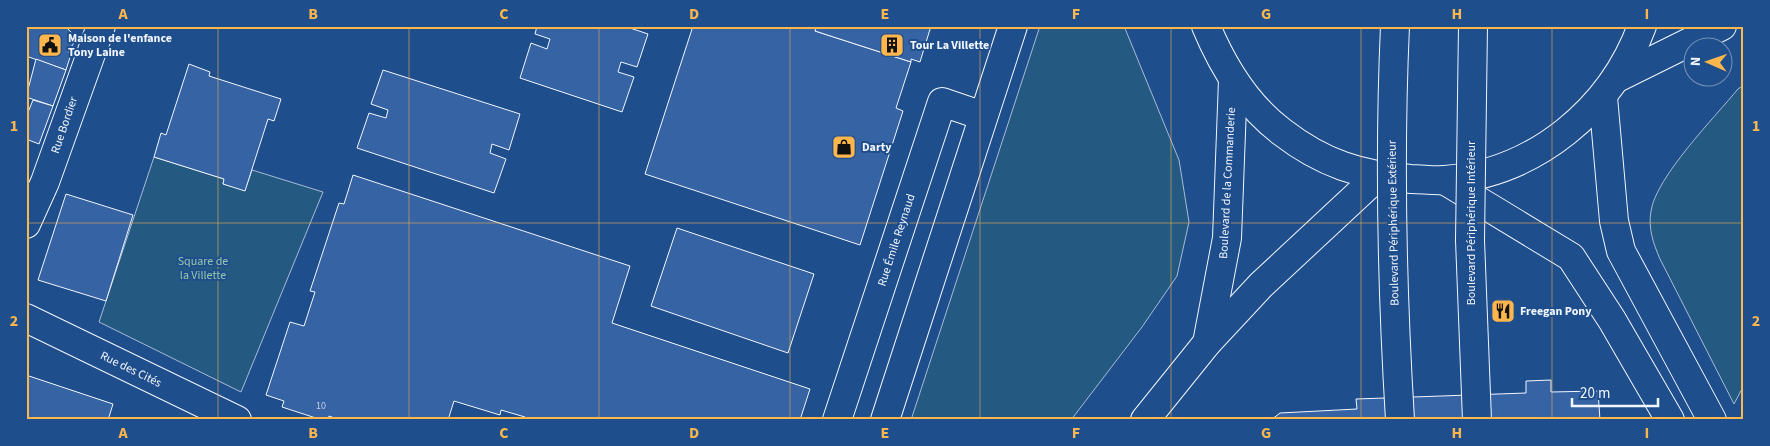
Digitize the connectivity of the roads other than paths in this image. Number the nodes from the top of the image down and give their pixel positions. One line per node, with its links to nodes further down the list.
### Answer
1 (101, 26): 14 (main road, Rue Bordier)
2 (1013, 26): 11 (main road)
3 (1206, 26): 9 (main road)
4 (1395, 26): 21 (main road, Boulevard Périphérique Extérieur, bridge)
5 (1473, 26): 22 (main road, Boulevard Périphérique Intérieur, bridge)
6 (1642, 26): 10 (main road)
7 (1722, 26): 8 (main road)
8 (1674, 39): 10 (main road)
9 (1233, 80): 12 (main road); 16 (main road, Boulevard de la Commanderie)
10 (1610, 87): 13 (main road); 24 (main road)
11 (984, 116): 18 (main road, Rue Émile Reynaud); 19 (main road)
12 (1377, 177): 13 (main road); 16 (main road, Boulevard de la Commanderie)
13 (1444, 180): 23 (main road)
14 (26, 224)
15 (26, 318): 17 (main road, Rue des Cités)
16 (1207, 344): 20 (main road, Boulevard de la Commanderie)
17 (236, 420)
18 (838, 420)
19 (884, 420)
20 (1145, 420)
21 (1400, 420)
22 (1477, 420)
23 (1670, 420)
24 (1712, 420)

